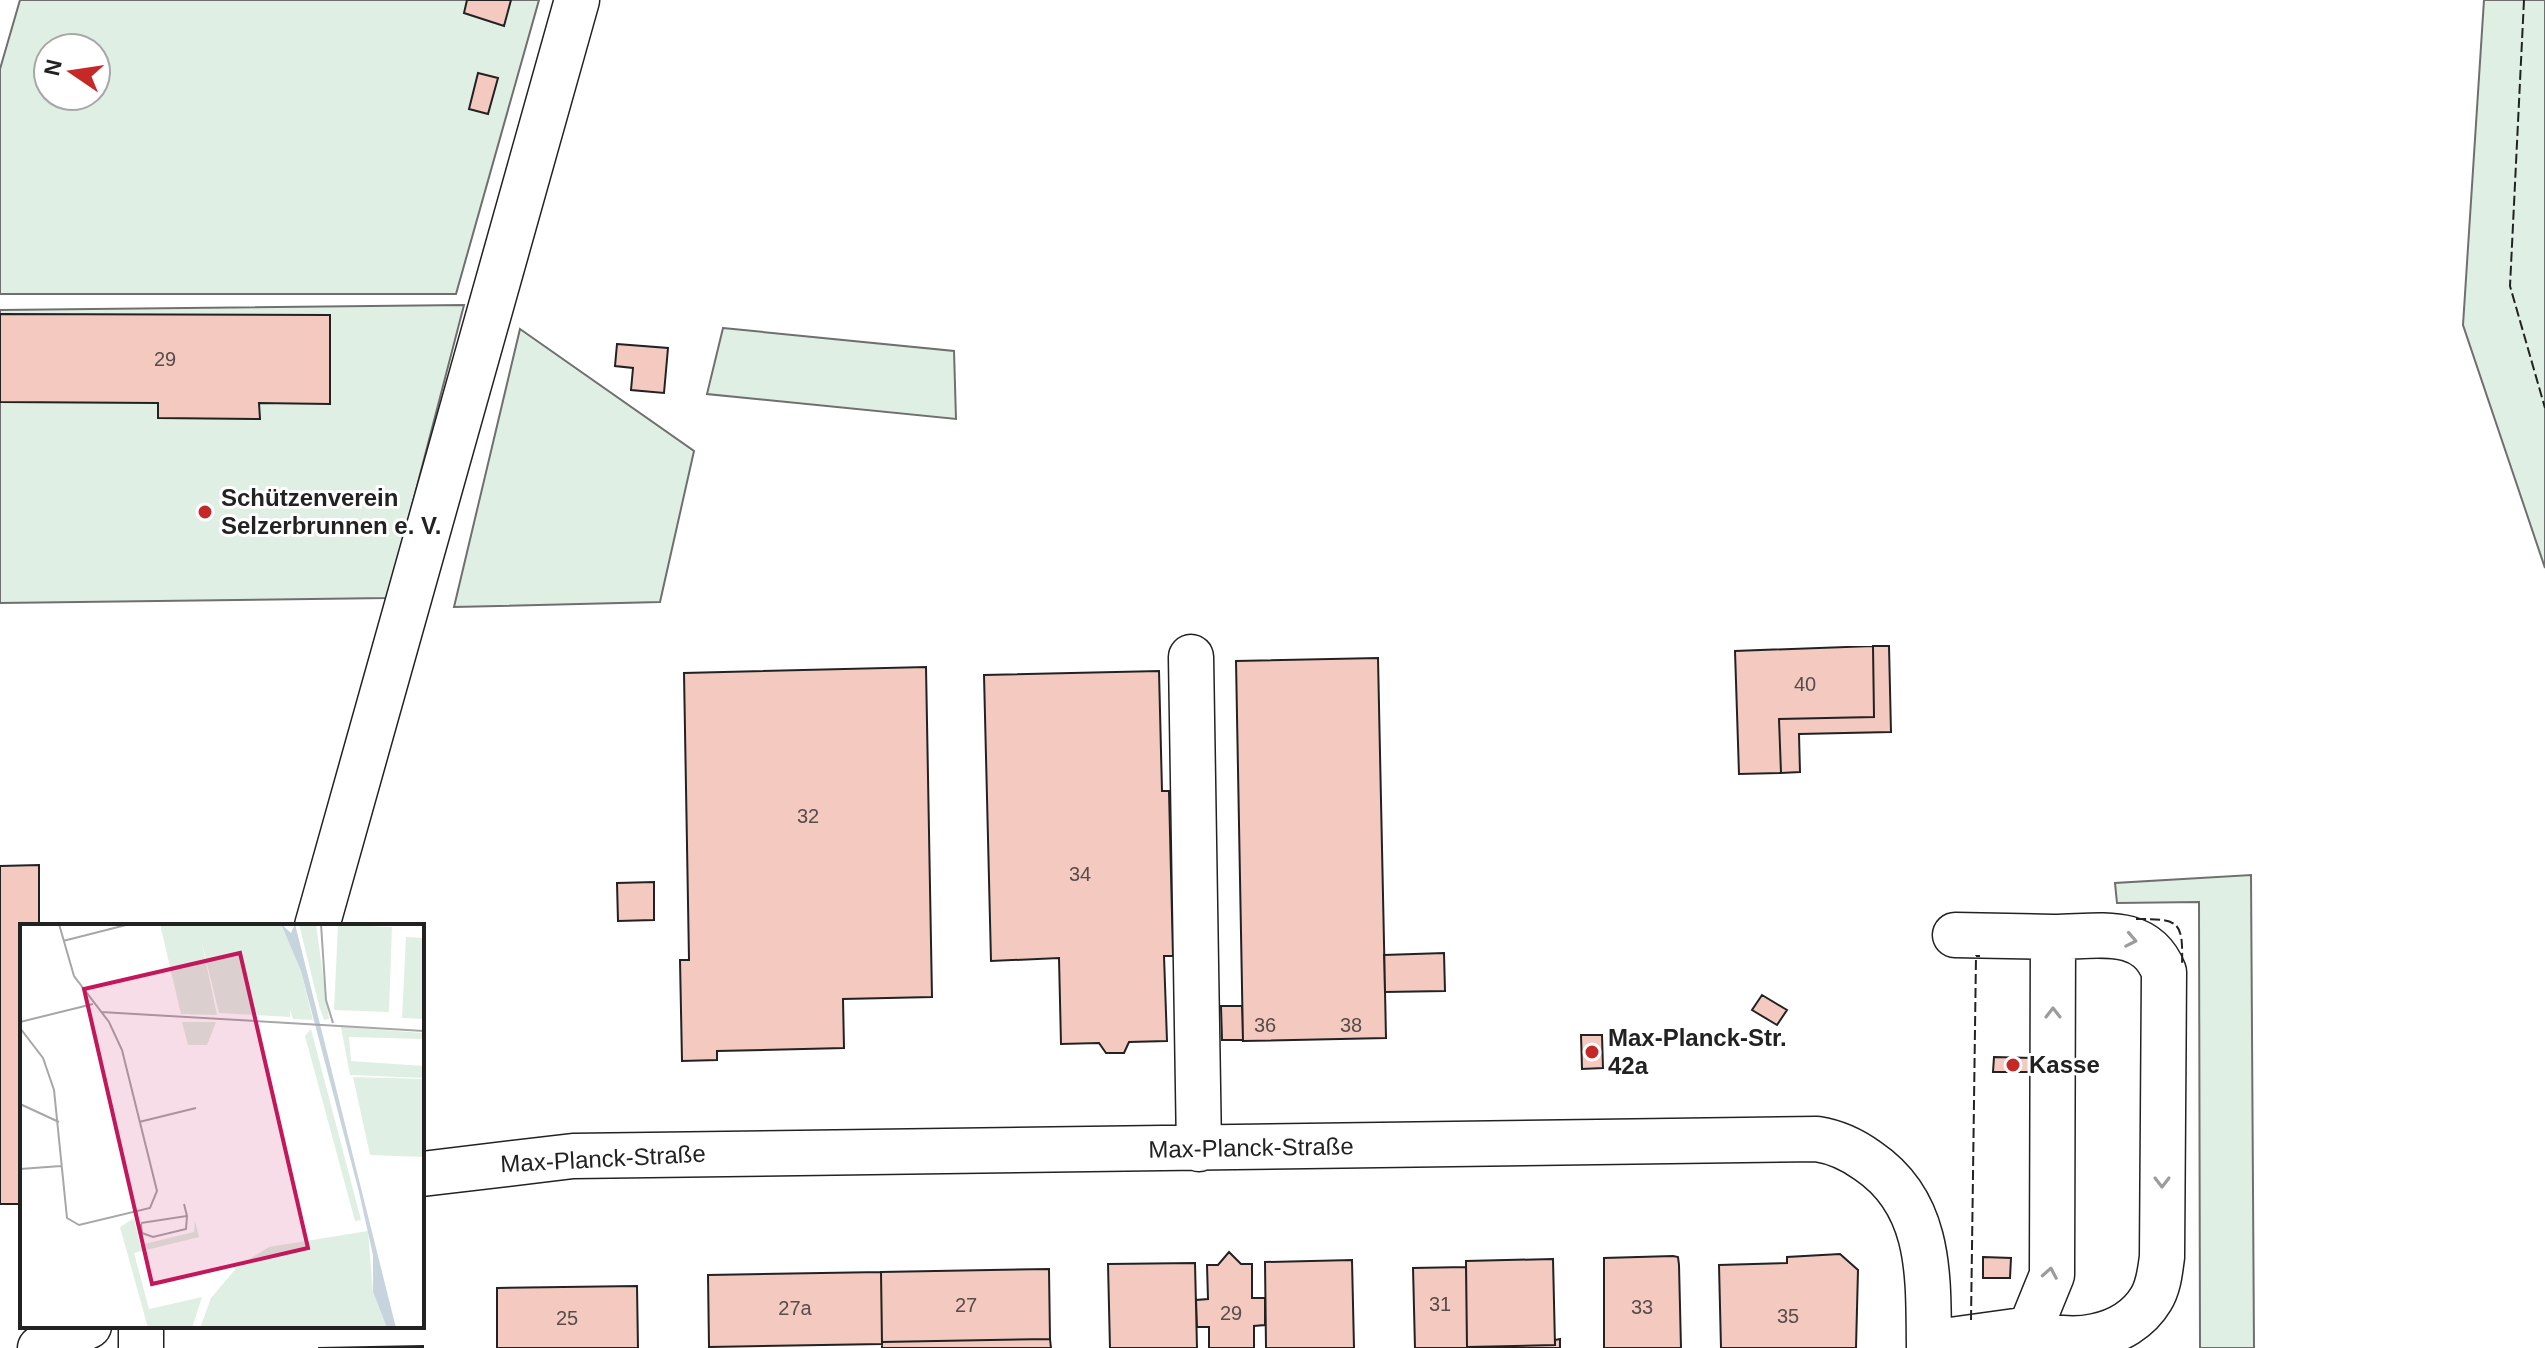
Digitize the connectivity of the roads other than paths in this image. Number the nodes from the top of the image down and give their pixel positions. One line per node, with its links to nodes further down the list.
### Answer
1 (577, 0): 3 (street)
2 (1191, 657): 6 (street)
3 (318, 924)
4 (1955, 935): 5 (street)
5 (2053, 937): 9 (street, one-way to 5); 9 (street, one-way to 9)
6 (1199, 1149): 7 (street, Max-Planck-Straße); 10 (street, Max-Planck-Straße)
7 (424, 1174)
8 (85, 1328): 11 (street)
9 (2030, 1329): 10 (street)
10 (1929, 1345)
11 (40, 1348)

